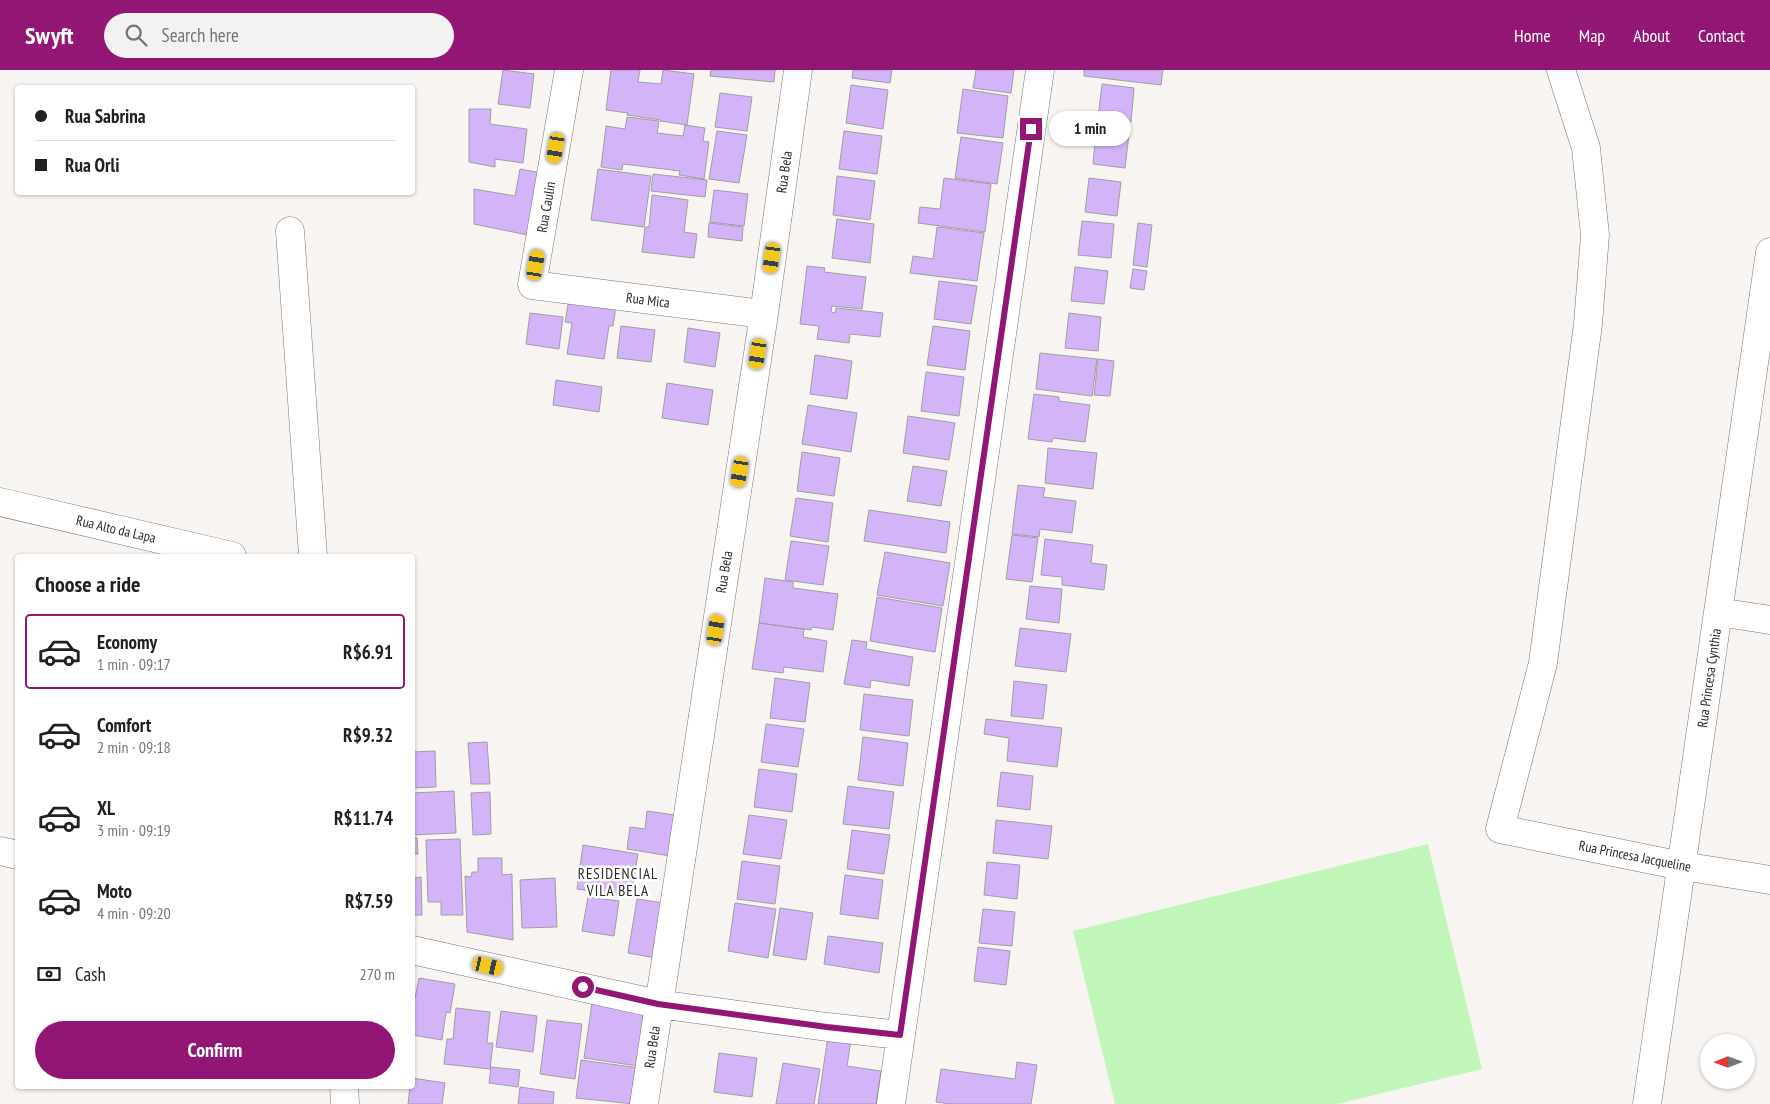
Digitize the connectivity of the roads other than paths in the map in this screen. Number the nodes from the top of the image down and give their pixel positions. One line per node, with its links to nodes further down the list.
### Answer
1 (569, 70): 7 (street, Rua Caulin)
2 (798, 70): 8 (street, Rua Bela)
3 (1040, 70): 21 (street)
4 (1561, 70): 17 (street, Rua Princesa Jacqueline)
5 (290, 231): 12 (street)
6 (1770, 252): 9 (street, Rua Princesa Cynthia)
7 (532, 285): 8 (street, Rua Mica)
8 (764, 314): 20 (street, Rua Bela)
9 (1761, 373): 13 (street, Rua Princesa Cynthia)
10 (0, 502): 11 (street, Rua Alto da Lapa)
11 (223, 554)
12 (313, 554)
13 (1718, 612): 14 (street); 17 (street, Rua Princesa Cynthia)
14 (1770, 620)
15 (0, 851): 16 (street)
16 (15, 854)
17 (1682, 866): 18 (street, Rua Princesa Jacqueline); 26 (street, Rua Princesa Cynthia)
18 (1770, 880)
19 (415, 951): 20 (street)
20 (658, 1004): 21 (street); 24 (street, Rua Bela)
21 (900, 1035): 25 (street)
22 (344, 1089): 23 (street)
23 (345, 1104)
24 (644, 1104)
25 (891, 1104)
26 (1647, 1104)

